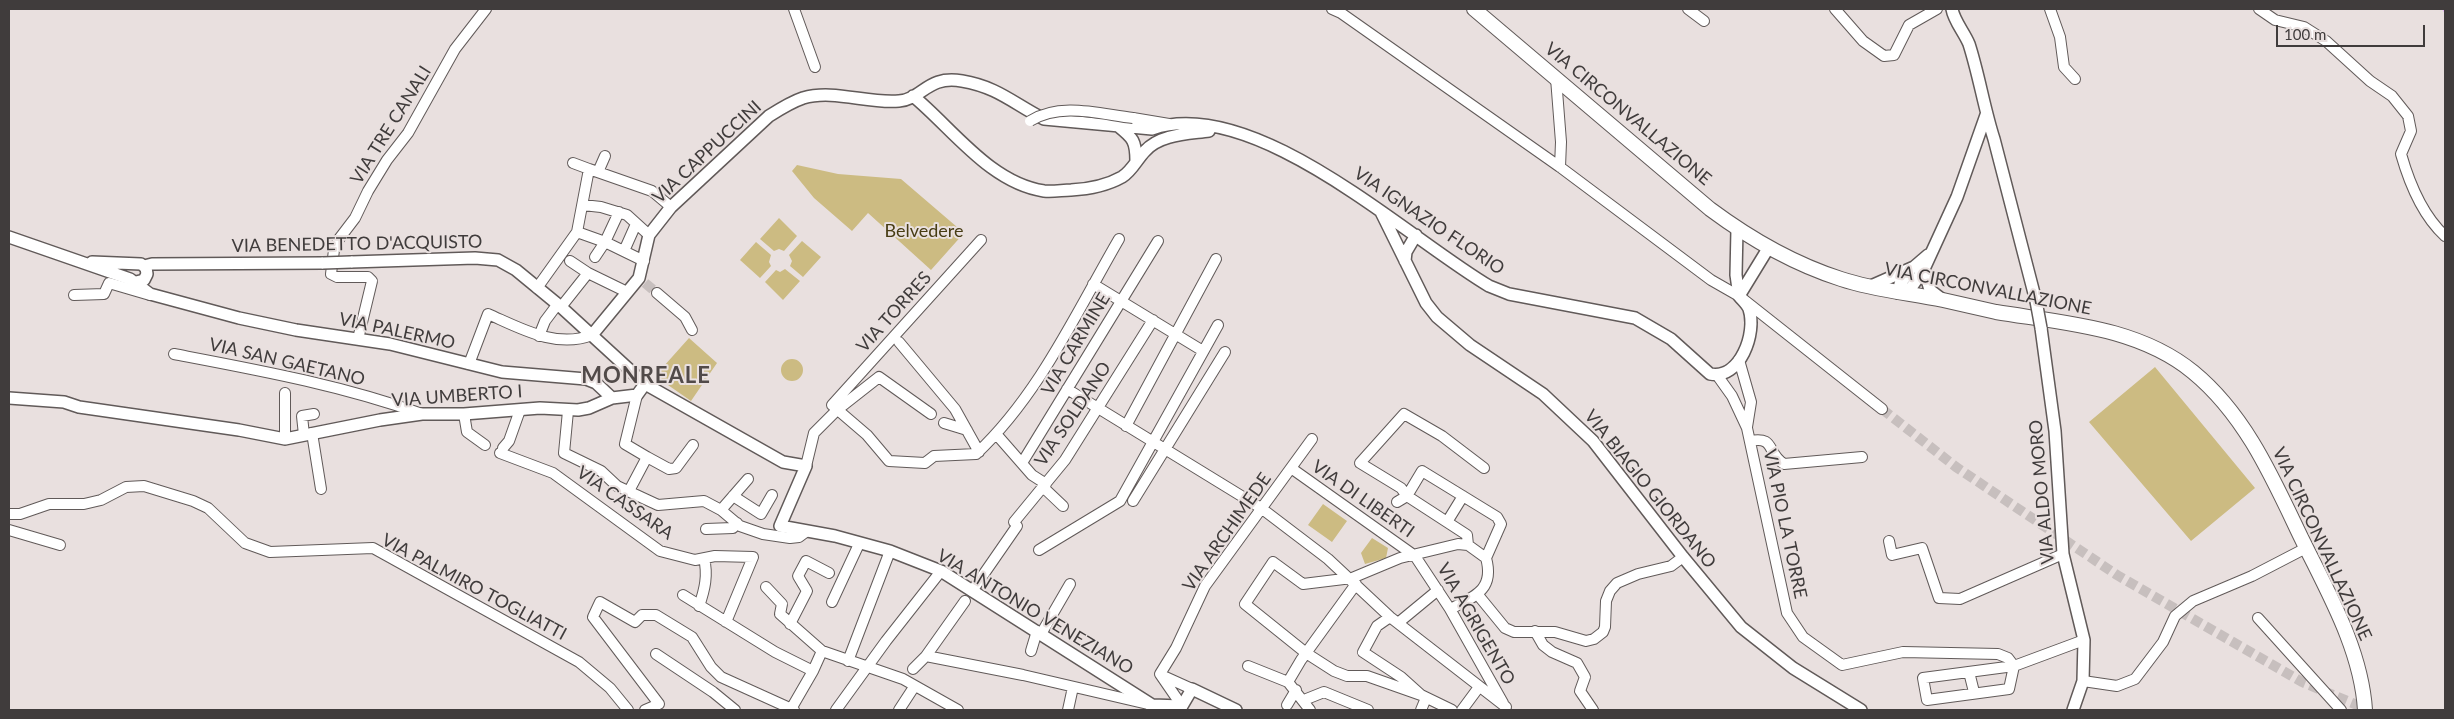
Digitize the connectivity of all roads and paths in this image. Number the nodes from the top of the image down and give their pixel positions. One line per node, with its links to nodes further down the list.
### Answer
1 (486, 9): 49 (street, VIA TRE CANALI)
2 (794, 9): 12 (street)
3 (1332, 9): 24 (street)
4 (1474, 9): 13 (main road, VIA CIRCONVALLAZIONE)
5 (1688, 9): 11 (street)
6 (1835, 9): 7 (street)
7 (1937, 9)
8 (1952, 9): 16 (street)
9 (2050, 9): 14 (street)
10 (2259, 9): 35 (street)
11 (1704, 20)
12 (815, 67)
13 (1556, 78): 24 (street); 31 (main road, VIA CIRCONVALLAZIONE)
14 (2075, 79)
15 (913, 96): 19 (street, VIA IGNAZIO FLORIO); 22 (street, VIA IGNAZIO FLORIO); 27 (street, VIA CAPPUCCINI)
16 (1986, 115): 51 (street); 141 (street, VIA ALDO MORO, bridge)
17 (1030, 121): 18 (street, bridge)
18 (1169, 124): 19 (street, VIA IGNAZIO FLORIO); 20 (street, VIA IGNAZIO FLORIO)
19 (1118, 126): 22 (street)
20 (1223, 129): 22 (street, VIA IGNAZIO FLORIO); 28 (street, VIA IGNAZIO FLORIO)
21 (605, 156): 25 (street)
22 (1136, 161)
23 (572, 163): 25 (street)
24 (1560, 167): 62 (street)
25 (594, 171): 26 (street); 27 (street)
26 (583, 205): 29 (street); 32 (street)
27 (671, 206): 33 (street, VIA CAPPUCCINI)
28 (1380, 210): 34 (street, VIA IGNAZIO FLORIO); 48 (street, VIA BIAGIO GIORDANO)
29 (618, 212): 30 (street); 40 (street)
30 (636, 224): 33 (street); 42 (street)
31 (1737, 229): 41 (main road, VIA CIRCONVALLAZIONE); 62 (street)
32 (577, 232): 40 (street); 43 (street)
33 (649, 235): 47 (street)
34 (1416, 236): 48 (street); 79 (street, VIA IGNAZIO FLORIO)
35 (2444, 236)
36 (9, 237): 46 (street)
37 (1119, 239): 54 (street)
38 (980, 240): 86 (street, VIA TORRES)
39 (1158, 241): 64 (street, VIA CARMINE)
40 (605, 242): 42 (street); 44 (street)
41 (1769, 247): 55 (main road, VIA CIRCONVALLAZIONE); 62 (street)
42 (624, 251): 47 (street)
43 (565, 257): 52 (street); 56 (street)
44 (594, 257)
45 (1216, 259): 69 (street)
46 (76, 260): 50 (street, VIA BENEDETTO D'ACQUISTO); 53 (street)
47 (644, 261): 57 (street)
48 (1404, 261): 145 (street, VIA BIAGIO GIORDANO)
49 (328, 263): 50 (street, VIA BENEDETTO D'ACQUISTO); 56 (street, VIA BENEDETTO D'ACQUISTO, bridge); 72 (street)
50 (139, 265): 53 (street); 53 (street)
51 (1919, 268): 55 (street); 59 (street); 63 (street)
52 (588, 273): 57 (street); 65 (street)
53 (133, 280): 60 (street, VIA PALERMO)
54 (1093, 284): 64 (street); 100 (street)
55 (1871, 286): 59 (main road, VIA CIRCONVALLAZIONE)
56 (537, 288): 65 (street, VIA BENEDETTO D'ACQUISTO)
57 (627, 292): 70 (street)
58 (657, 293): 68 (street)
59 (1898, 293): 63 (main road, VIA CIRCONVALLAZIONE)
60 (150, 294): 61 (street); 72 (street, VIA PALERMO)
61 (74, 295)
62 (1739, 296): 77 (street); 88 (street)
63 (1944, 300): 138 (main road, VIA CIRCONVALLAZIONE)
64 (1121, 301): 66 (street); 81 (street, VIA CARMINE)
65 (559, 306): 70 (street, VIA BENEDETTO D'ACQUISTO); 71 (street)
66 (1153, 320): 69 (street); 87 (street, VIA SOLDANO)
67 (1218, 325): 74 (street)
68 (692, 330)
69 (1175, 333): 74 (street); 96 (street)
70 (592, 335): 71 (street); 80 (street, VIA BENEDETTO D'ACQUISTO)
71 (539, 336): 78 (street)
72 (358, 339): 78 (street, VIA PALERMO)
73 (899, 342): 98 (street)
74 (1203, 351): 104 (street)
75 (1225, 352): 107 (street)
76 (174, 354): 92 (street, VIA SAN GAETANO)
77 (1739, 360): 79 (street); 97 (street)
78 (468, 364): 85 (street, VIA PALERMO)
79 (1717, 375): 97 (street)
80 (645, 384): 83 (street); 112 (street, VIA BENEDETTO D'ACQUISTO)
81 (1068, 390): 87 (street); 111 (street, VIA CARMINE)
82 (285, 393): 102 (street)
83 (637, 395): 85 (street); 109 (street)
84 (9, 398): 102 (street, VIA UMBERTO I)
85 (612, 398): 90 (street, VIA UMBERTO I)
86 (834, 407): 94 (street); 108 (street); 112 (street)
87 (1099, 408): 96 (street); 116 (street, VIA SOLDANO)
88 (1882, 408)
89 (520, 410): 90 (street, VIA UMBERTO I); 93 (street, VIA UMBERTO I); 143 (street, VIA CASSARA)
90 (568, 411): 118 (street)
91 (314, 414): 99 (street)
92 (422, 414): 93 (street, VIA UMBERTO I); 99 (street, VIA UMBERTO I)
93 (464, 414): 105 (street)
94 (931, 414)
95 (944, 423): 98 (street)
96 (1126, 426): 104 (street)
97 (1747, 428): 103 (street, VIA PIO LA TORRE)
98 (967, 430): 108 (street)
99 (308, 434): 102 (street, VIA UMBERTO I); 117 (street)
100 (997, 435): 108 (street); 111 (street)
101 (1312, 438): 113 (street, VIA ARCHIMEDE)
102 (285, 439)
103 (1750, 441): 110 (street); 173 (street, VIA PIO LA TORRE)
104 (1154, 443): 107 (street); 139 (street)
105 (484, 445)
106 (693, 445): 109 (street)
107 (1166, 450): 123 (street); 126 (street)
108 (979, 452)
109 (647, 456): 118 (street)
110 (1862, 457)
111 (1022, 463): 116 (street)
112 (806, 466): 133 (street, VIA ANTONIO VENEZIANO)
113 (1291, 468): 126 (street, VIA ARCHIMEDE); 142 (street, VIA DI LIBERTI)
114 (1484, 468): 121 (street)
115 (748, 479): 120 (street)
116 (1044, 486): 125 (street); 152 (street, VIA SOLDANO)
117 (321, 489)
118 (629, 490): 127 (street)
119 (772, 495): 120 (street)
120 (733, 496): 127 (street)
121 (1407, 496): 122 (street); 124 (street); 129 (street)
122 (1463, 496): 129 (street); 144 (street)
123 (1133, 501)
124 (1397, 502)
125 (1063, 506)
126 (1261, 508): 148 (street); 178 (street, VIA ARCHIMEDE)
127 (721, 510): 130 (street)
128 (9, 514): 193 (street, VIA PALMIRO TOGLIATTI)
129 (1447, 522): 136 (street)
130 (737, 523): 131 (street); 133 (street)
131 (706, 529)
132 (9, 530): 137 (street)
133 (807, 531): 135 (street, VIA ANTONIO VENEZIANO)
134 (1889, 541): 141 (street)
135 (860, 544): 140 (street, VIA ANTONIO VENEZIANO); 156 (street)
136 (1468, 544): 142 (street); 144 (street)
137 (60, 545)
138 (2306, 548): 179 (street); 211 (main road, VIA CIRCONVALLAZIONE)
139 (1039, 550)
140 (890, 551): 146 (street, VIA ANTONIO VENEZIANO); 171 (street)
141 (2063, 554): 165 (street, VIA ALDO MORO)
142 (1416, 556): 148 (street); 151 (street, VIA AGRIGENTO)
143 (704, 558): 157 (street); 161 (street, VIA CASSARA)
144 (1486, 558): 154 (street)
145 (1683, 558): 163 (street); 208 (street, VIA BIAGIO GIORDANO)
146 (941, 571): 152 (street, VIA ANTONIO VENEZIANO); 174 (street)
147 (829, 574): 162 (street)
148 (1354, 581): 160 (street); 168 (street); 168 (street)
149 (1070, 584): 164 (street)
150 (766, 587): 162 (street)
151 (1438, 590): 158 (street, VIA AGRIGENTO); 160 (street)
152 (972, 591): 164 (street, VIA ANTONIO VENEZIANO)
153 (683, 595): 157 (street)
154 (1478, 595): 158 (street); 163 (street)
155 (965, 601): 170 (street)
156 (832, 602)
157 (699, 606): 161 (street)
158 (1450, 609): 192 (street, VIA AGRIGENTO)
159 (2258, 618): 210 (street)
160 (1394, 620): 183 (street); 187 (street)
161 (726, 622): 176 (street)
162 (790, 624): 166 (street)
163 (1535, 631): 207 (street)
164 (1039, 633): 167 (street); 190 (street, VIA ANTONIO VENEZIANO)
165 (2084, 640): 173 (street); 179 (street, VIA ALDO MORO)
166 (822, 651): 171 (street); 176 (street)
167 (1031, 651)
168 (1306, 653): 180 (street); 187 (street)
169 (656, 654): 195 (street)
170 (926, 656): 175 (street); 182 (street)
171 (848, 660): 174 (street)
172 (1248, 666): 180 (street)
173 (2014, 666): 177 (street); 186 (street)
174 (866, 667): 181 (street); 197 (street)
175 (913, 669)
176 (813, 671): 196 (street)
177 (1970, 672): 186 (street); 186 (street)
178 (1160, 674): 184 (street); 191 (street)
179 (2083, 681): 209 (street, VIA ALDO MORO)
180 (1288, 682): 185 (street)
181 (914, 687): 198 (street); 199 (street)
182 (1073, 687): 190 (street); 200 (street)
183 (1479, 687): 192 (street); 206 (street)
184 (1192, 689): 191 (street); 201 (street)
185 (1296, 690): 188 (street); 189 (street)
186 (1974, 692)
187 (1423, 697): 204 (street); 205 (street)
188 (1304, 700): 202 (street); 203 (street)
189 (1287, 705)
190 (1151, 708): 191 (street)
191 (1184, 708)
192 (1506, 709)
193 (628, 710)
194 (645, 710): 196 (street)
195 (735, 710)
196 (792, 710)
197 (836, 710)
198 (898, 710)
199 (958, 710)
200 (1068, 710)
201 (1236, 710)
202 (1310, 710)
203 (1368, 710)
204 (1421, 710)
205 (1452, 710)
206 (1462, 710)
207 (1593, 710)
208 (1860, 710)
209 (2073, 710)
210 (2341, 710)
211 (2365, 710)

